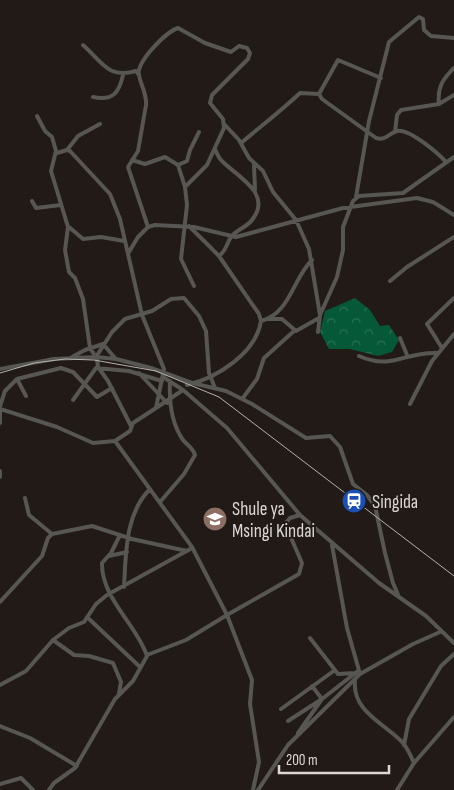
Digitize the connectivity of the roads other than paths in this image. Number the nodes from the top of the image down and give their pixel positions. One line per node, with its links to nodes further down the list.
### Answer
1 (454, 38): 6 (street)
2 (83, 45): 5 (street)
3 (454, 68): 10 (street)
4 (138, 74): 5 (street); 13 (street); 22 (street)
5 (124, 75): 9 (street)
6 (381, 78): 7 (street); 15 (street)
7 (319, 94): 15 (street); 17 (street)
8 (454, 95): 10 (street)
9 (93, 97)
10 (439, 104): 16 (street)
11 (37, 116): 20 (street)
12 (100, 124): 19 (street)
13 (225, 125): 17 (street); 18 (street)
14 (200, 132): 25 (street)
15 (367, 132): 16 (street); 28 (street)
16 (395, 132): 23 (street)
17 (241, 143): 24 (street)
18 (214, 149): 26 (street); 27 (street)
19 (67, 150): 20 (street); 39 (street)
20 (56, 153): 30 (street)
21 (454, 157): 23 (street)
22 (132, 160): 25 (street); 36 (street)
23 (446, 162): 28 (street)
24 (254, 163): 27 (street); 33 (street)
25 (178, 165): 26 (street)
26 (185, 187): 34 (street)
27 (255, 190): 38 (street)
28 (356, 197): 31 (street)
29 (32, 201): 30 (street)
30 (61, 205): 35 (street)
31 (350, 207): 32 (street); 33 (street); 47 (street)
32 (454, 215)
33 (296, 220): 38 (street); 42 (street)
34 (187, 226): 36 (street); 38 (street); 41 (street); 44 (street)
35 (68, 227): 39 (street); 54 (street)
36 (148, 227): 40 (street)
37 (454, 237): 43 (street)
38 (230, 238): 41 (street)
39 (124, 241): 40 (street)
40 (129, 252): 46 (street)
41 (219, 256): 48 (street)
42 (312, 260): 47 (street); 48 (street)
43 (390, 281)
44 (194, 286)
45 (454, 298): 55 (street)
46 (142, 314): 53 (street); 65 (street); 66 (street)
47 (320, 316): 49 (street); 50 (street)
48 (264, 320): 49 (street); 65 (street)
49 (294, 331): 77 (street)
50 (318, 332)
51 (454, 334): 55 (street)
52 (400, 338): 58 (street)
53 (103, 344): 54 (street); 59 (street); 61 (street)
54 (90, 348): 59 (street); 60 (street)
55 (442, 348): 56 (street)
56 (438, 353): 58 (street); 80 (street)
57 (359, 356): 58 (street)
58 (407, 356)
59 (96, 357): 60 (street); 61 (street); 62 (street)
60 (72, 358): 63 (street)
61 (116, 359): 66 (street)
62 (98, 368): 64 (street); 70 (street); 72 (street)
63 (0, 369)
64 (139, 373): 66 (street); 75 (street)
65 (210, 376): 69 (street); 73 (street)
66 (163, 377): 68 (street); 69 (street); 75 (street)
67 (17, 379): 70 (street); 76 (street); 82 (street)
68 (170, 381): 74 (street); 79 (street)
69 (192, 383): 71 (street); 73 (street)
70 (83, 384): 72 (street); 78 (street)
71 (187, 385)
72 (112, 388): 84 (street)
73 (215, 388): 77 (street)
74 (184, 390): 79 (street); 91 (street)
75 (158, 395): 79 (street); 81 (street)
76 (26, 396)
77 (242, 399): 104 (street)
78 (72, 400)
79 (168, 402): 81 (street); 90 (street)
80 (410, 404)
81 (156, 408): 84 (street)
82 (0, 409): 83 (street); 85 (street)
83 (0, 422)
84 (131, 426): 85 (street)
85 (115, 441): 88 (street)
86 (0, 471): 87 (street)
87 (0, 477)
88 (150, 489): 90 (street); 94 (street)
89 (25, 498): 92 (street)
90 (160, 502): 97 (street)
91 (300, 515): 95 (street); 106 (street)
92 (52, 534): 93 (street); 105 (street)
93 (120, 535): 94 (street); 96 (street)
94 (127, 538): 98 (street); 99 (street)
95 (332, 543): 104 (street); 118 (street)
96 (115, 546): 100 (street); 101 (street)
97 (192, 548): 98 (street); 106 (street)
98 (187, 551): 102 (street)
99 (127, 552): 101 (street); 102 (street)
100 (108, 556): 101 (street); 103 (street)
101 (118, 556)
102 (124, 587): 103 (street)
103 (112, 594): 107 (street); 115 (street)
104 (400, 597): 108 (street)
105 (0, 602)
106 (227, 615): 115 (street); 135 (street)
107 (87, 617): 112 (street); 116 (street)
108 (440, 632): 110 (street); 118 (street)
109 (454, 635): 110 (street)
110 (447, 636): 113 (street)
111 (310, 638): 117 (street)
112 (53, 640): 120 (street); 122 (street)
113 (454, 644)
114 (454, 654): 129 (street)
115 (147, 655): 116 (street)
116 (140, 667): 122 (street)
117 (334, 670): 118 (street); 121 (street)
118 (358, 673): 119 (street); 123 (street)
119 (355, 681): 128 (street); 129 (street)
120 (0, 685)
121 (312, 686): 123 (street); 124 (street)
122 (118, 696): 131 (street)
123 (322, 699): 126 (street); 128 (street)
124 (280, 709)
125 (454, 717): 130 (street)
126 (288, 721)
127 (0, 726): 131 (street)
128 (294, 739): 136 (street)
129 (404, 745): 130 (street)
130 (414, 764): 137 (street)
131 (77, 766): 134 (street)
132 (0, 784): 133 (street)
133 (33, 790)
134 (49, 790)
135 (253, 790)
136 (258, 790)
137 (397, 790)

